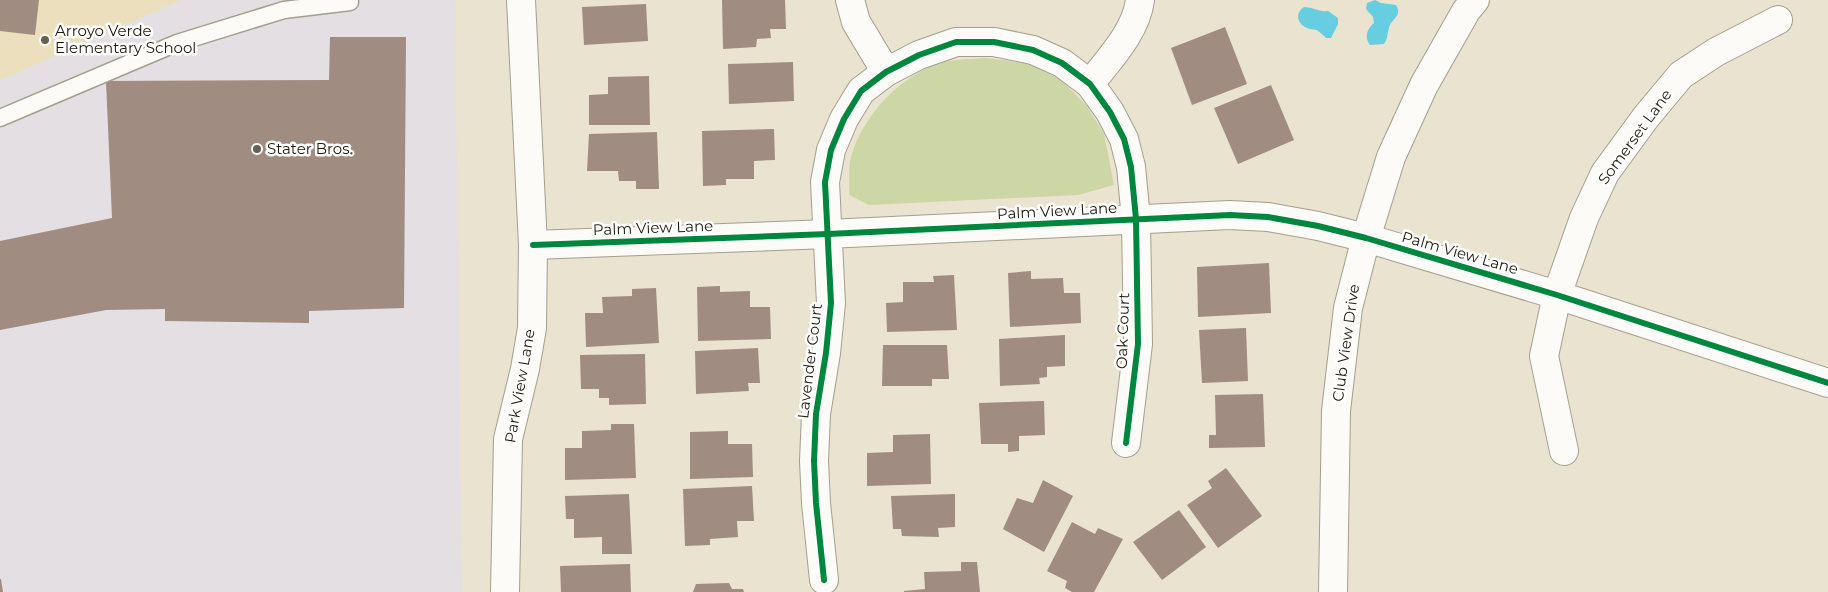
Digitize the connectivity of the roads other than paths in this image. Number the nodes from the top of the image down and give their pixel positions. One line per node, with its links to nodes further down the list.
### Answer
1 (521, 0): 13 (street, Park View Lane)
2 (850, 0): 7 (street)
3 (1140, 0): 8 (street)
4 (1475, 0): 12 (street, Club View Drive)
5 (350, 2): 9 (lane)
6 (1778, 20): 14 (street, Somerset Lane)
7 (886, 72): 8 (street, Oak Court); 11 (street, Lavender Court)
8 (1090, 84): 10 (street, Oak Court)
9 (0, 118)
10 (1136, 219): 11 (street, Palm View Lane); 12 (street, Palm View Lane); 16 (street, Oak Court)
11 (828, 234): 13 (street, Palm View Lane); 18 (street, Lavender Court)
12 (1366, 238): 14 (street, Palm View Lane); 20 (street, Club View Drive)
13 (534, 245): 19 (street, Park View Lane)
14 (1557, 295): 15 (street, Palm View Lane); 17 (street, Somerset Lane)
15 (1828, 383)
16 (1126, 443)
17 (1564, 451)
18 (824, 580)
19 (505, 592)
20 (1333, 592)

